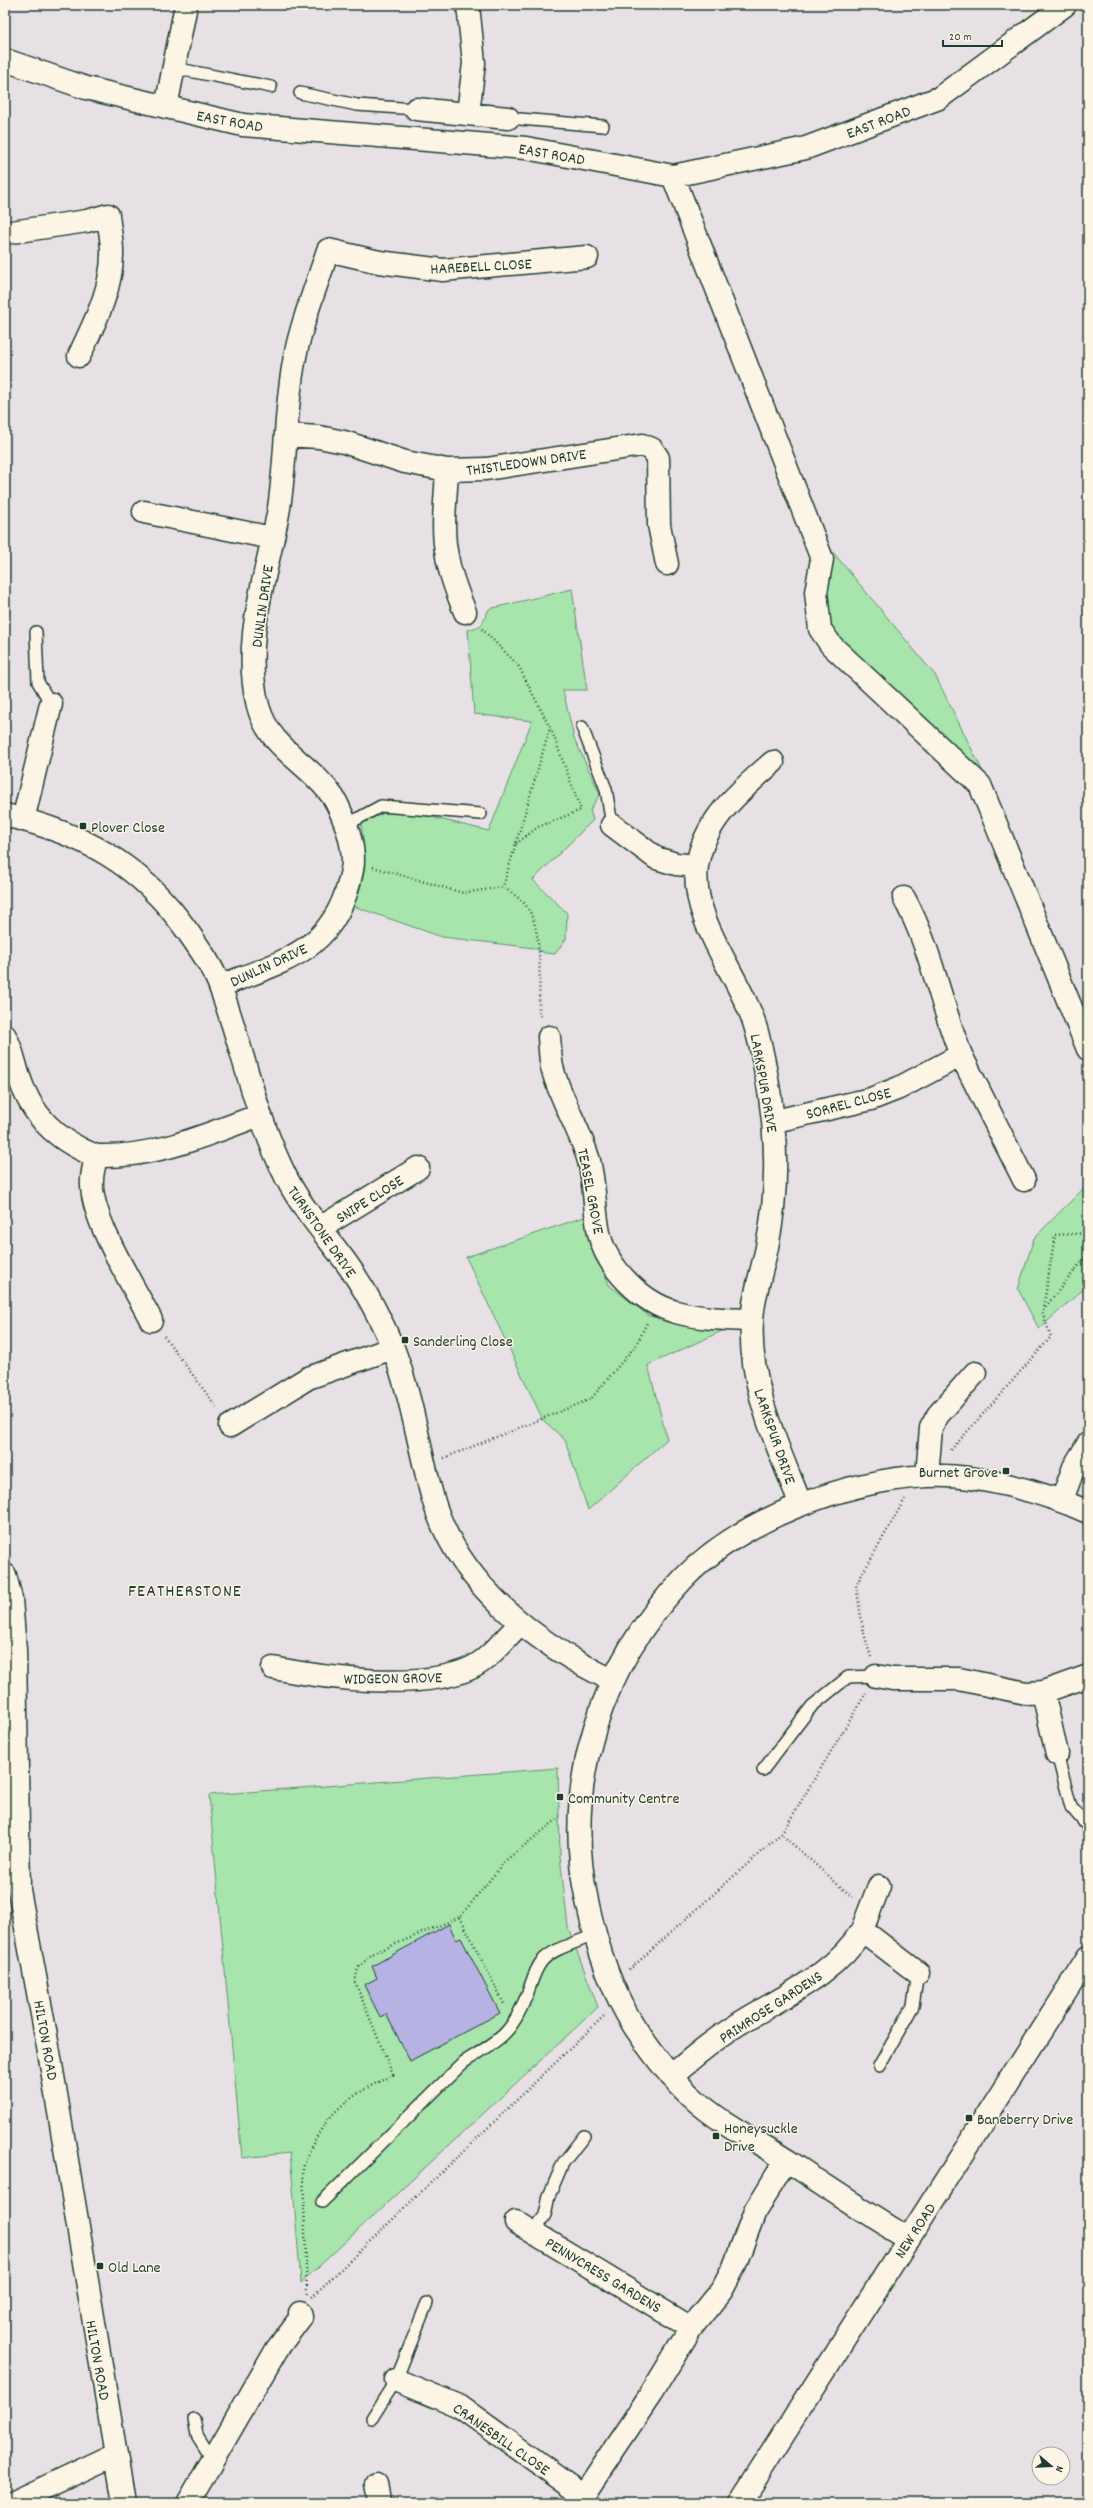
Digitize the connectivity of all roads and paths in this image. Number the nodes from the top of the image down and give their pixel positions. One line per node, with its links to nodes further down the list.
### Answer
1 (186, 5): 5 (street)
2 (468, 5): 10 (street)
3 (1065, 5): 13 (street, EAST ROAD)
4 (5, 60): 8 (street, EAST ROAD)
5 (174, 68): 6 (lane); 8 (street)
6 (271, 87)
7 (300, 93): 9 (lane)
8 (166, 107): 13 (street, EAST ROAD)
9 (416, 109): 10 (street)
10 (468, 114): 11 (street)
11 (508, 118): 12 (lane)
12 (603, 126)
13 (673, 176): 41 (street)
14 (5, 233): 17 (street)
15 (328, 250): 16 (street, HAREBELL CLOSE); 18 (street, DUNLIN DRIVE)
16 (587, 257)
17 (79, 356)
18 (286, 435): 19 (street, THISTLEDOWN DRIVE); 21 (street, DUNLIN DRIVE)
19 (447, 470): 22 (street, THISTLEDOWN DRIVE); 23 (street)
20 (144, 512): 21 (street)
21 (272, 538): 31 (street, DUNLIN DRIVE)
22 (667, 564)
23 (465, 612): 27 (path)
24 (36, 632): 25 (lane)
25 (51, 704): 30 (street)
26 (582, 727): 32 (lane)
27 (550, 728): 33 (path); 33 (path)
28 (773, 762): 35 (street, LARKSPUR DRIVE)
29 (481, 814): 31 (lane)
30 (14, 818): 38 (street, TURNSTONE DRIVE)
31 (346, 825): 34 (street, DUNLIN DRIVE)
32 (612, 825): 35 (street)
33 (516, 844): 36 (path)
34 (353, 861): 36 (path); 38 (street, DUNLIN DRIVE)
35 (697, 866): 44 (street, LARKSPUR DRIVE)
36 (503, 887): 40 (path)
37 (904, 898): 42 (street)
38 (220, 986): 43 (street, TURNSTONE DRIVE)
39 (5, 1036): 45 (street)
40 (549, 1037): 51 (street, TEASEL GROVE)
41 (1088, 1049)
42 (961, 1055): 44 (street, SORREL CLOSE); 47 (street)
43 (260, 1115): 45 (street); 48 (street, TURNSTONE DRIVE)
44 (775, 1121): 54 (street, LARKSPUR DRIVE)
45 (96, 1156): 53 (street)
46 (418, 1168): 48 (street, SNIPE CLOSE)
47 (1024, 1180)
48 (320, 1228): 55 (street, TURNSTONE DRIVE)
49 (1088, 1233): 52 (path)
50 (1088, 1254): 52 (path)
51 (658, 1303): 54 (street, TEASEL GROVE); 59 (path)
52 (1042, 1311): 60 (path)
53 (152, 1320): 57 (path)
54 (752, 1320): 62 (street, LARKSPUR DRIVE)
55 (393, 1348): 57 (street); 59 (street, TURNSTONE DRIVE)
56 (975, 1373): 60 (street)
57 (230, 1426)
58 (1088, 1444): 61 (street)
59 (425, 1466): 65 (street, TURNSTONE DRIVE)
60 (927, 1476): 61 (street); 62 (street); 67 (path)
61 (1062, 1500): 63 (street)
62 (801, 1505): 69 (street)
63 (1088, 1512)
64 (5, 1575): 97 (street, HILTON ROAD)
65 (520, 1624): 66 (street, WIDGEON GROVE); 69 (street, TURNSTONE DRIVE)
66 (273, 1668)
67 (876, 1676): 70 (street); 72 (lane); 75 (path)
68 (1088, 1676): 70 (street)
69 (612, 1680): 73 (street)
70 (1043, 1692): 71 (street)
71 (1058, 1754): 74 (lane)
72 (763, 1770)
73 (580, 1807): 77 (path); 79 (street)
74 (1088, 1827)
75 (782, 1833): 78 (path); 82 (path)
76 (879, 1886): 78 (street, PRIMROSE GARDENS)
77 (460, 1917): 82 (path); 83 (path)
78 (862, 1930): 81 (street); 85 (street, PRIMROSE GARDENS)
79 (594, 1936): 82 (street); 83 (lane)
80 (1088, 1957): 90 (street, NEW ROAD)
81 (918, 1973): 84 (lane)
82 (616, 1993): 85 (street)
83 (514, 2023): 88 (lane)
84 (879, 2066)
85 (672, 2076): 87 (street)
86 (584, 2136): 89 (lane)
87 (786, 2160): 90 (street); 93 (street)
88 (322, 2202)
89 (525, 2227): 93 (street, PENNYCRESS GARDENS)
90 (909, 2239): 103 (street, NEW ROAD)
91 (427, 2303): 94 (lane)
92 (300, 2313): 98 (street)
93 (691, 2328): 99 (street)
94 (396, 2380): 95 (lane); 99 (street, CRANESBILL CLOSE)
95 (372, 2418)
96 (194, 2419): 98 (lane)
97 (116, 2454): 100 (street); 101 (street, HILTON ROAD)
98 (212, 2459): 102 (street)
99 (580, 2499)
100 (12, 2503)
101 (124, 2503)
102 (188, 2503)
103 (740, 2503)

